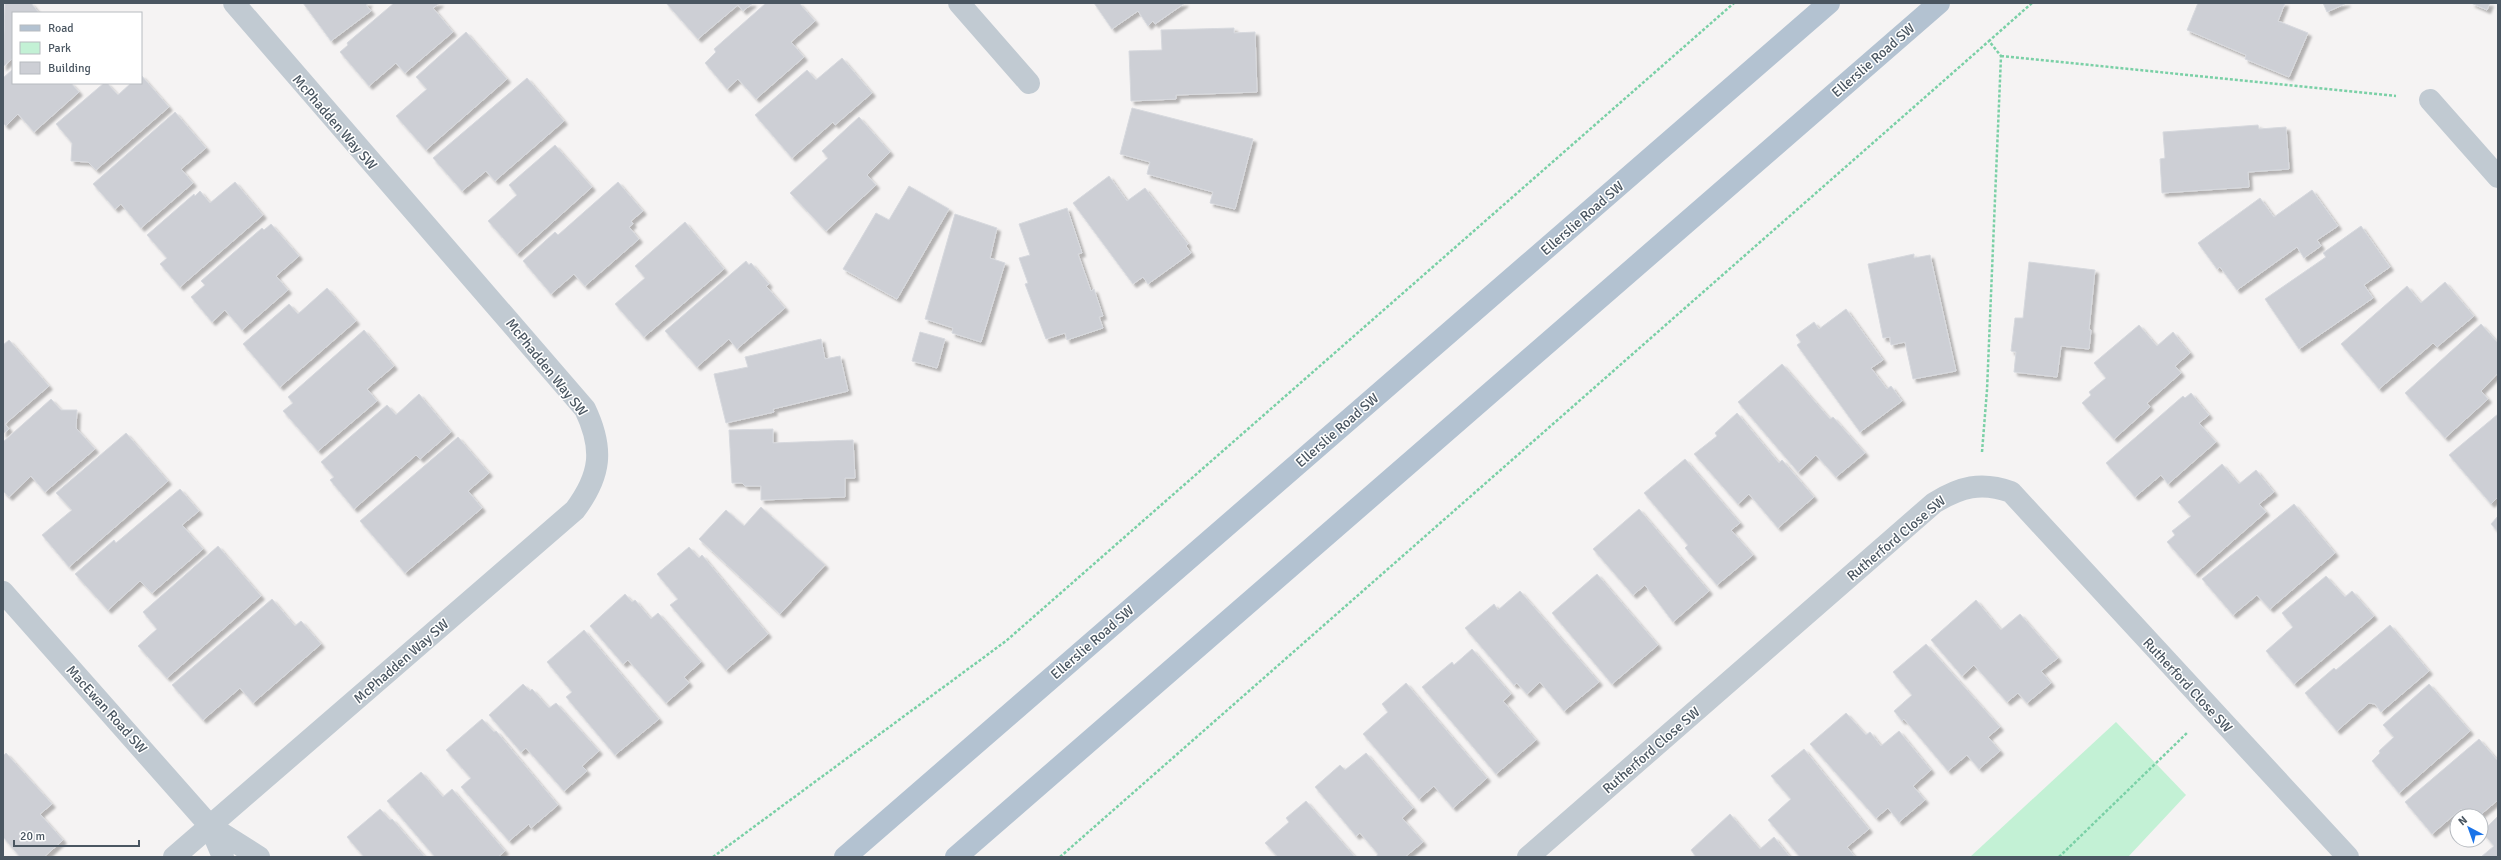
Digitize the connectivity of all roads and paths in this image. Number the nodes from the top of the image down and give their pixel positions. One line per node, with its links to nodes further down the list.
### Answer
1 (234, 3): 15 (street, McPhadden Way SW)
2 (959, 3): 9 (street)
3 (1734, 3): 19 (path)
4 (1829, 3): 20 (main road, Ellerslie Road SW)
5 (1939, 3): 21 (main road, Ellerslie Road SW)
6 (2032, 3): 7 (path)
7 (1989, 41): 8 (path); 22 (path)
8 (2001, 56): 10 (path); 12 (path)
9 (1029, 83)
10 (2430, 100): 11 (street)
11 (2498, 177)
12 (1979, 485): 14 (street, Rutherford Close SW); 23 (street, Rutherford Close SW)
13 (3, 592): 15 (street, MacEwan Road SW)
14 (2212, 710): 24 (path); 25 (street, Rutherford Close SW)
15 (210, 826): 16 (street, McPhadden Way SW); 17 (street, MacEwan Road SW); 18 (street, MacEwan Road SW)
16 (174, 857)
17 (223, 857)
18 (260, 857)
19 (713, 857)
20 (845, 857)
21 (956, 857)
22 (1060, 857)
23 (1528, 857)
24 (2059, 857)
25 (2348, 857)

